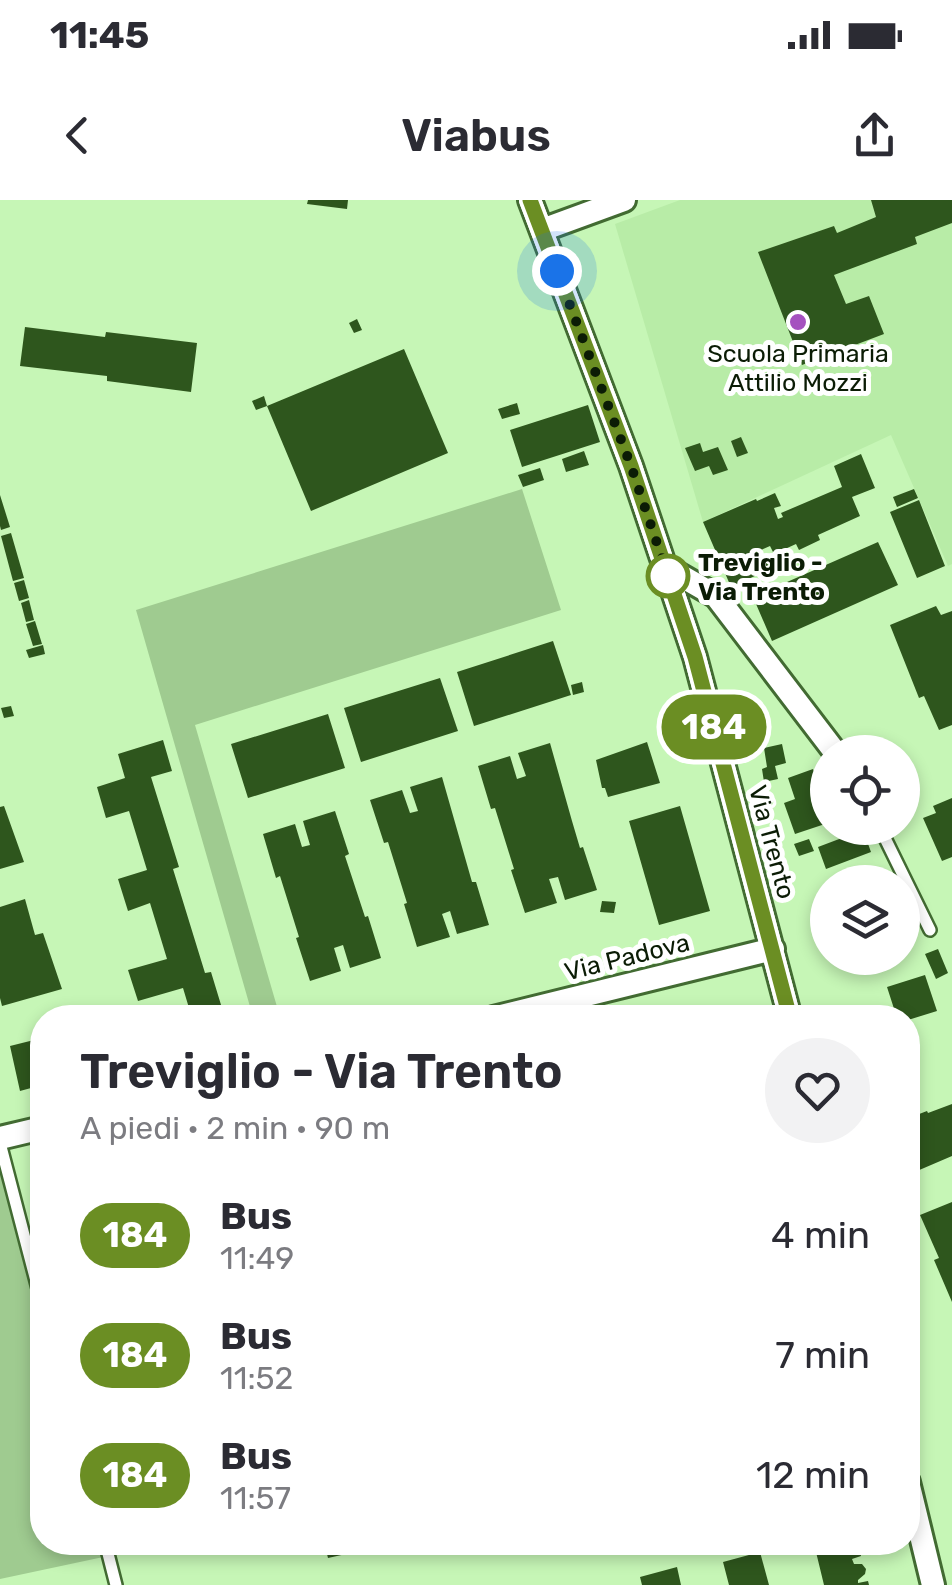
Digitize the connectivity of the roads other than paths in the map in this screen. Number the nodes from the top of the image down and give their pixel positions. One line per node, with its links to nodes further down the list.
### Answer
1 (530, 200): 3 (street, Via Trento)
2 (624, 200): 3 (street)
3 (542, 230): 4 (street, Via Trento)
4 (664, 566): 5 (street); 8 (street, Via Trento)
5 (822, 735)
6 (888, 845): 7 (lane)
7 (930, 930)
8 (773, 949): 9 (street, Via Padova); 10 (street, Via Trento)
9 (546, 1005)
10 (787, 1005)
11 (30, 1132): 12 (street)
12 (0, 1141): 13 (lane)
13 (30, 1257)
14 (920, 1530): 17 (street)
15 (108, 1555): 16 (lane)
16 (116, 1585)
17 (934, 1585)

